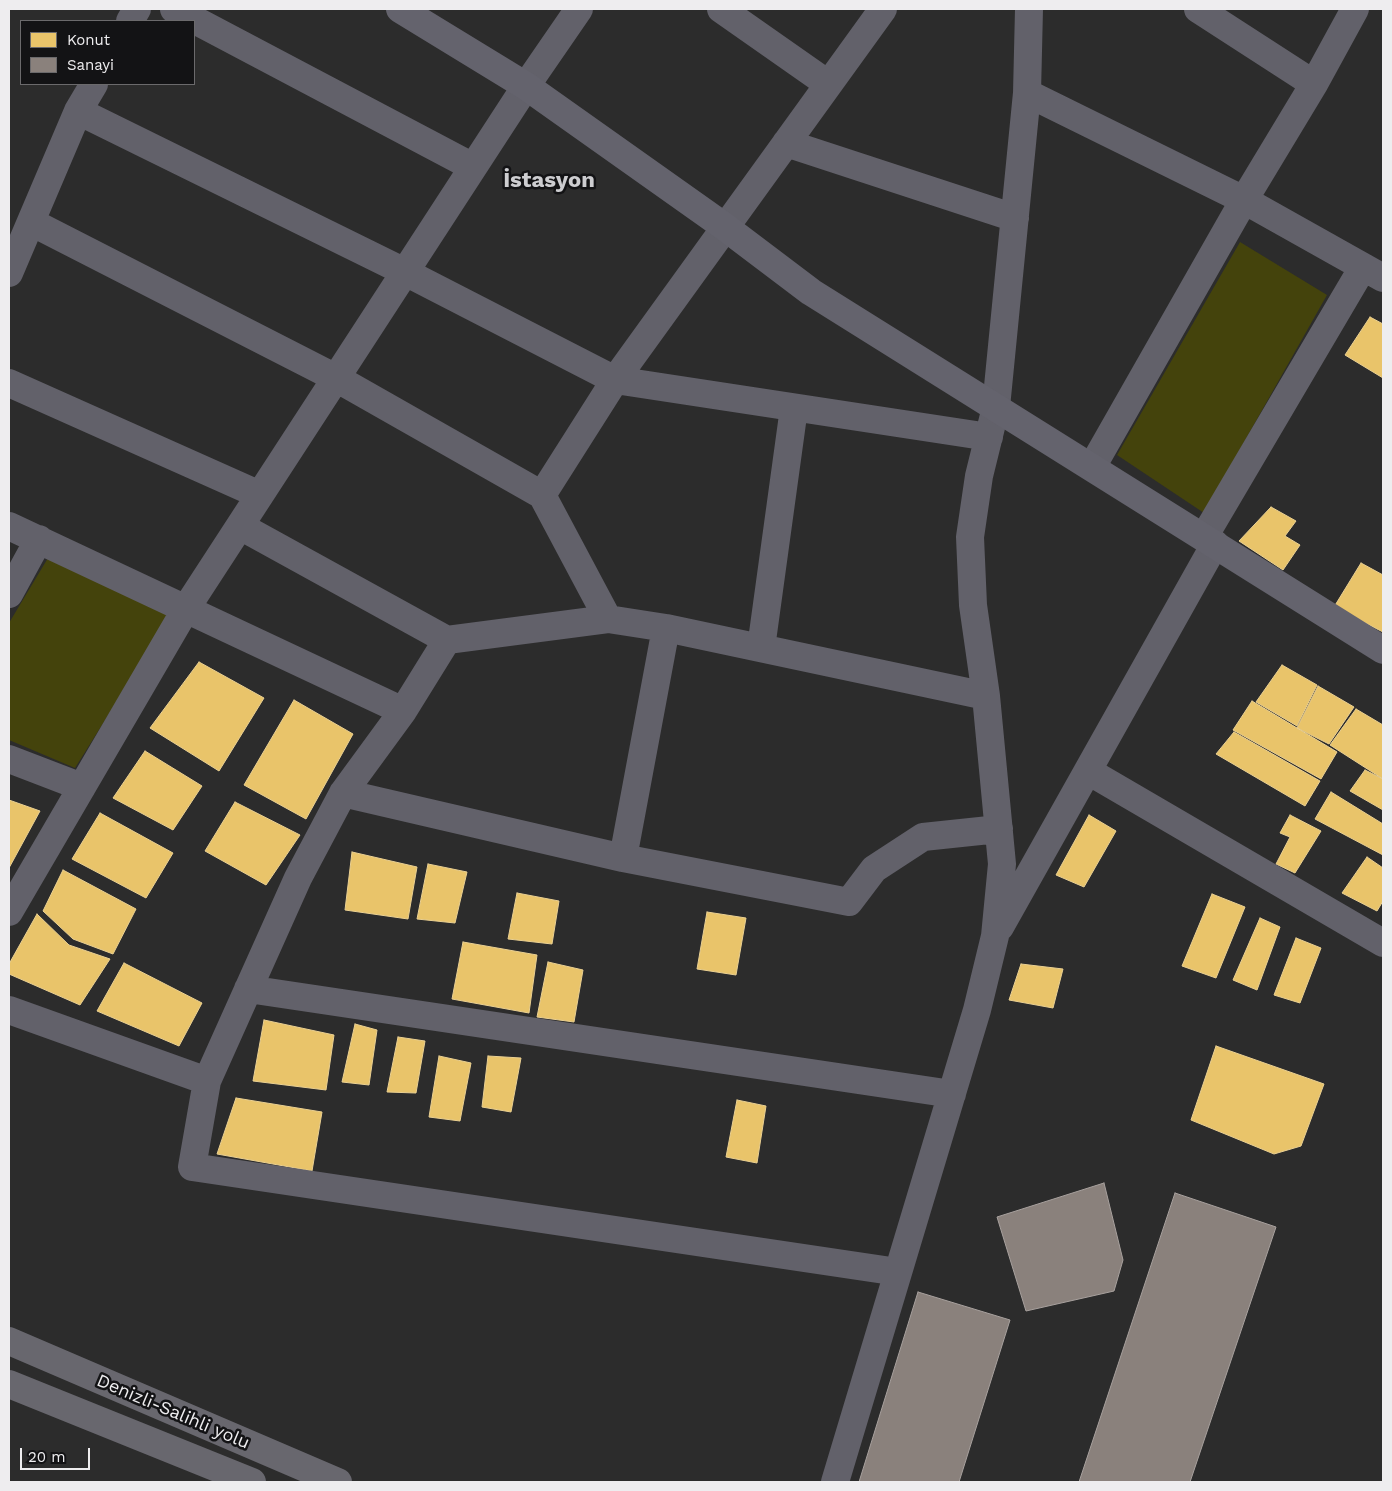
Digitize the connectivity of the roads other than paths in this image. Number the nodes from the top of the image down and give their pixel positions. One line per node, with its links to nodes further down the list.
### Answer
1 (137, 9): 10 (street)
2 (174, 9): 12 (street)
3 (400, 9): 16 (street)
4 (579, 9): 16 (street)
5 (721, 9): 13 (street)
6 (883, 9): 13 (street)
7 (1029, 9): 17 (street)
8 (1198, 9): 14 (street)
9 (1355, 9): 14 (street)
10 (131, 20)
11 (195, 20): 20 (street)
12 (195, 20)
13 (828, 84): 19 (street)
14 (1314, 84): 21 (street)
15 (93, 85): 18 (street)
16 (526, 86): 20 (street); 24 (street)
17 (1027, 93): 21 (street); 22 (street)
18 (78, 111): 23 (street); 26 (street)
19 (786, 143): 22 (street); 24 (street)
20 (473, 167): 26 (street)
21 (1244, 200): 27 (street); 34 (street)
22 (1015, 218): 31 (street)
23 (30, 222): 25 (street); 28 (street)
24 (725, 227): 29 (street); 31 (street)
25 (9, 272)
26 (405, 272): 28 (street); 29 (street)
27 (1373, 273): 40 (street)
28 (336, 378): 35 (street); 36 (street)
29 (615, 380): 32 (street); 36 (street)
30 (9, 383): 35 (street)
31 (996, 407): 33 (street); 34 (street)
32 (794, 408): 33 (street); 46 (street)
33 (989, 437): 48 (street)
34 (1092, 467): 40 (street)
35 (260, 495): 38 (street)
36 (542, 495): 43 (street)
37 (9, 526): 39 (street)
38 (240, 526): 42 (street); 45 (street)
39 (39, 540): 41 (street); 42 (street)
40 (1209, 541): 47 (street); 51 (street)
41 (9, 594)
42 (187, 607): 49 (street); 52 (street)
43 (608, 619): 44 (street); 45 (street)
44 (666, 628): 46 (street); 55 (street)
45 (447, 640): 49 (street)
46 (761, 648): 48 (street)
47 (1383, 650)
48 (986, 696): 54 (street)
49 (403, 711): 53 (street)
50 (9, 759): 52 (street)
51 (1088, 771): 57 (street); 58 (street)
52 (82, 787): 56 (street)
53 (343, 793): 55 (street); 59 (street)
54 (999, 829): 55 (street); 57 (street)
55 (623, 858)
56 (9, 912)
57 (995, 936): 62 (street)
58 (1383, 943)
59 (248, 989): 61 (street); 62 (street)
60 (9, 1010): 61 (street)
61 (207, 1081): 63 (street)
62 (952, 1094): 63 (street)
63 (898, 1272): 68 (street)
64 (9, 1341): 67 (highway, Denizli-Salihli yolu)
65 (9, 1384): 66 (highway, Denizli-Salihli yolu)
66 (252, 1482)
67 (338, 1482)
68 (835, 1482)

